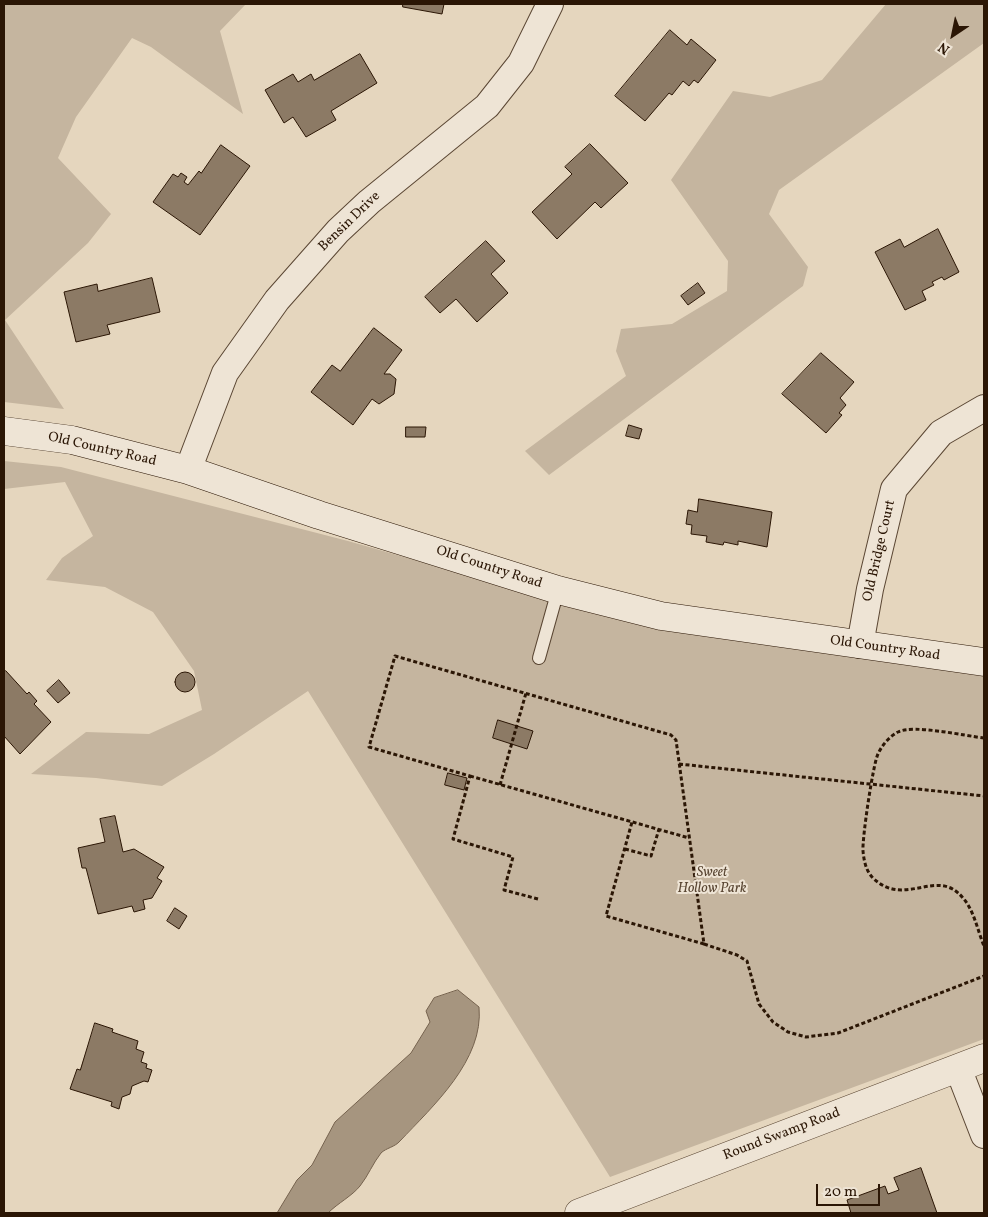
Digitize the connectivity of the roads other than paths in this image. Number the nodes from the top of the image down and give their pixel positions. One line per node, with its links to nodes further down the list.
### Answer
1 (550, 4): 4 (street, Bensin Drive)
2 (984, 408): 6 (street, Old Bridge Court)
3 (4, 431): 4 (main road, Old Country Road)
4 (188, 470): 5 (main road, Old Country Road)
5 (558, 590): 6 (main road, Old Country Road); 7 (lane)
6 (860, 645): 8 (main road, Old Country Road)
7 (539, 658)
8 (984, 662)
9 (984, 1058): 10 (main road, Round Swamp Road)
10 (958, 1068): 11 (street); 12 (main road, Round Swamp Road)
11 (984, 1135)
12 (579, 1213)

